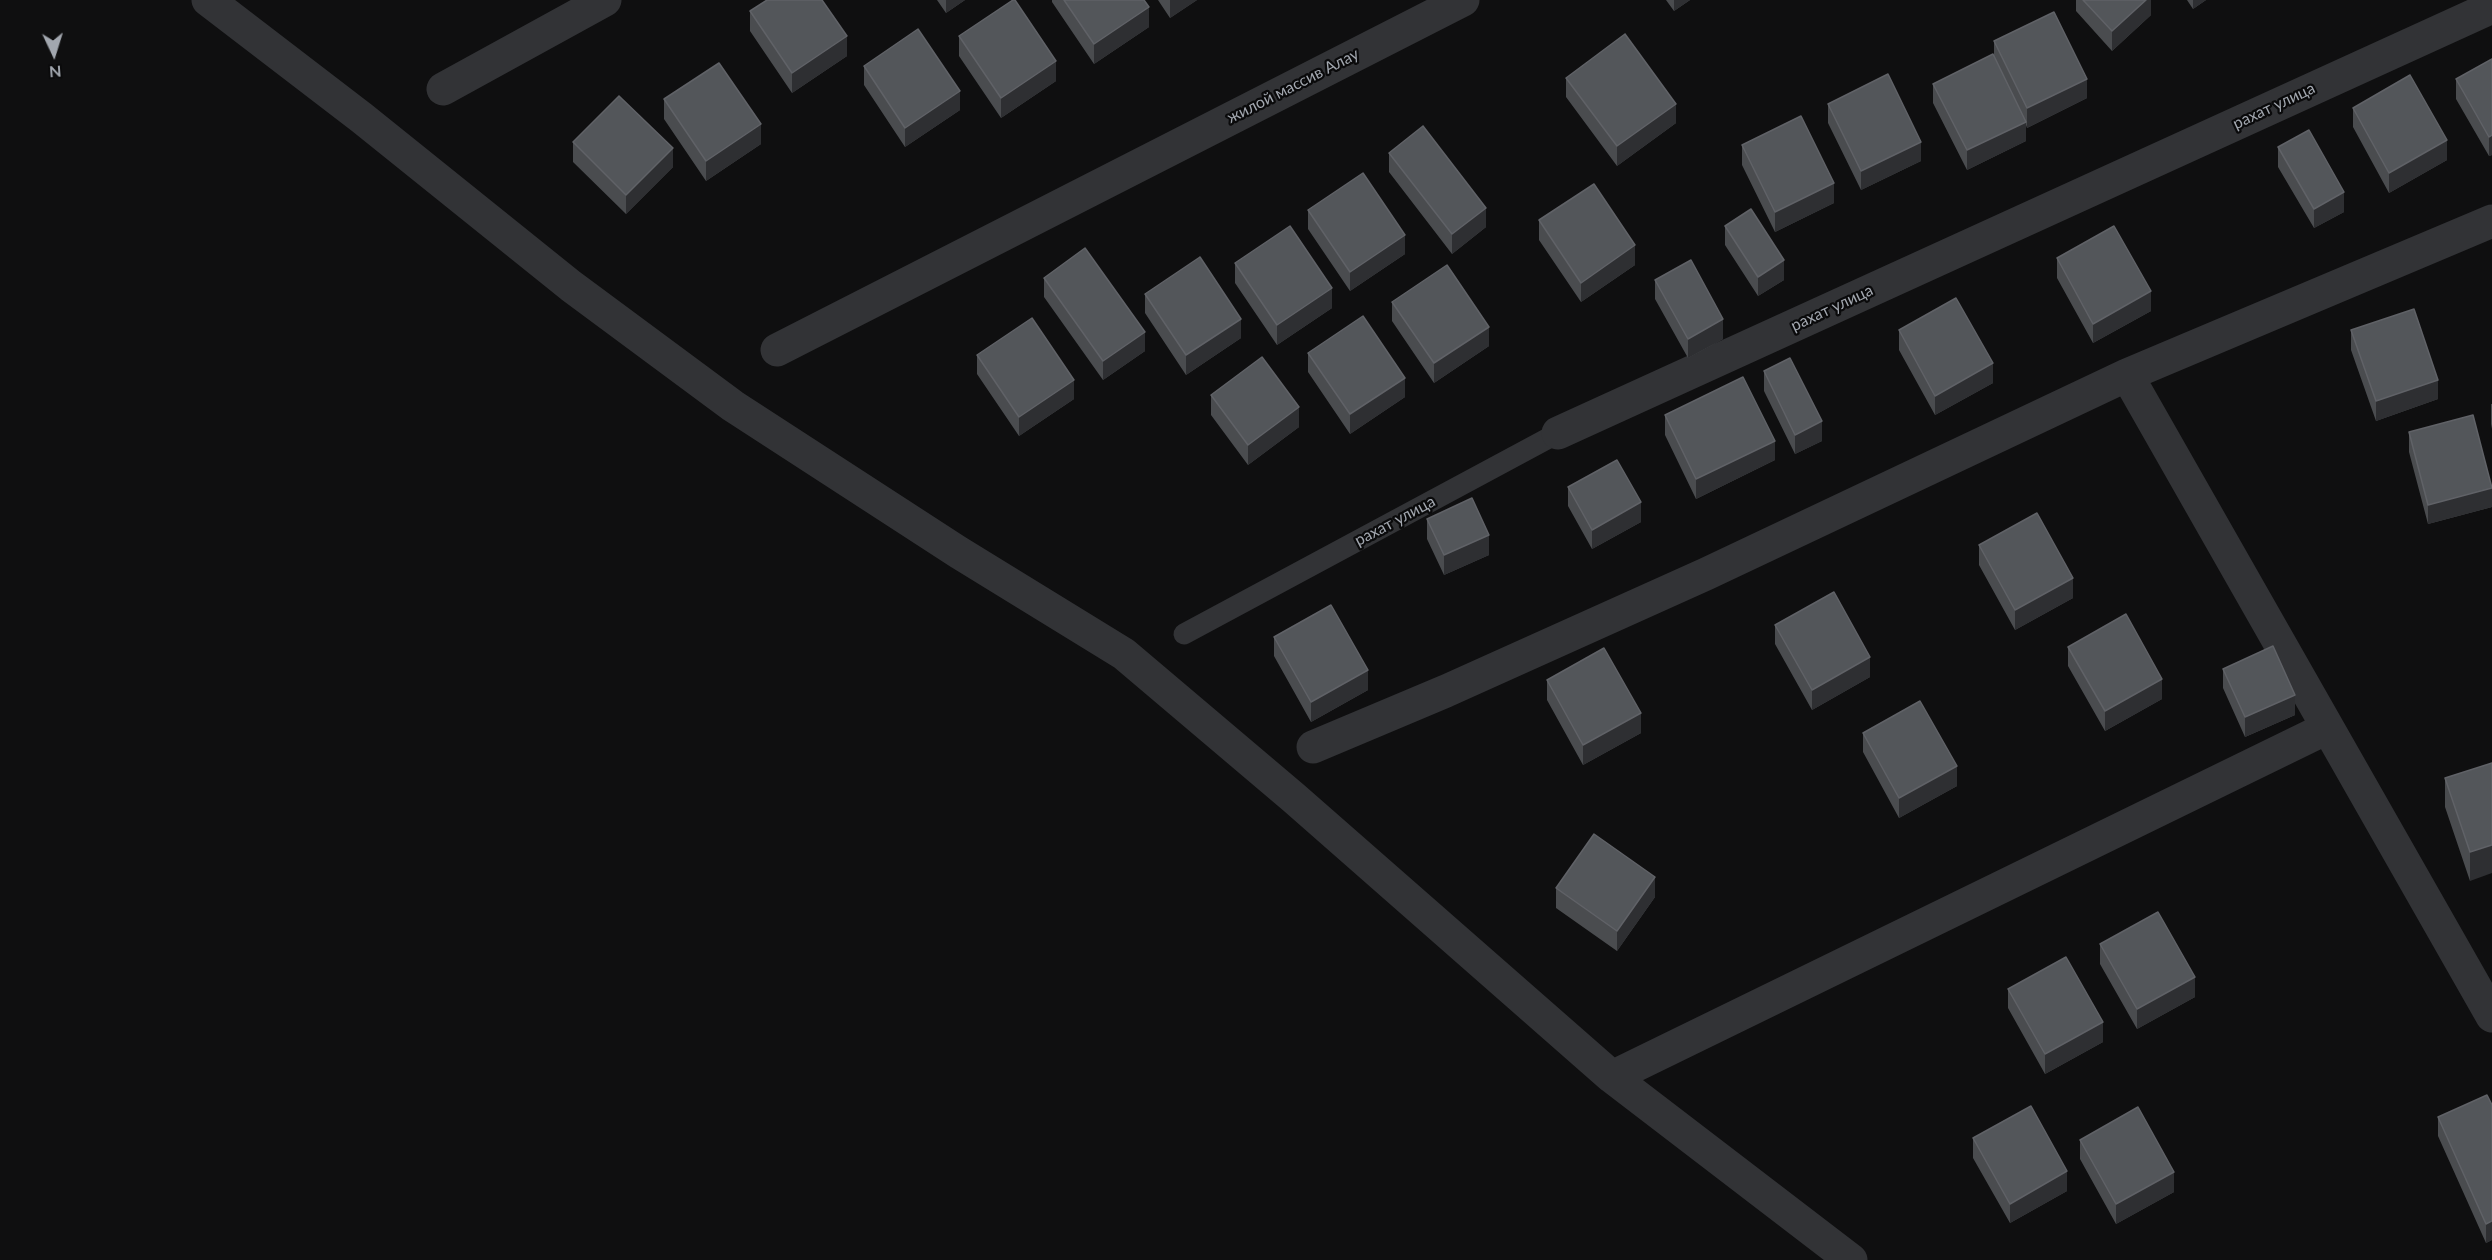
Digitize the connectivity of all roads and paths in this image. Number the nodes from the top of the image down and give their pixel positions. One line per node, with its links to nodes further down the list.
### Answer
1 (208, 0): 14 (street)
2 (605, 0): 5 (street)
3 (1463, 0): 7 (street, жилой массив Алау)
4 (2492, 7): 9 (street, рахат улица)
5 (443, 89)
6 (2492, 221): 8 (street)
7 (777, 350)
8 (2127, 375): 11 (street); 12 (street)
9 (1558, 433): 10 (lane, рахат улица)
10 (1184, 634)
11 (2327, 728): 13 (street); 14 (street)
12 (1313, 747)
13 (2492, 1016)
14 (1612, 1077): 15 (street)
15 (1851, 1260)

